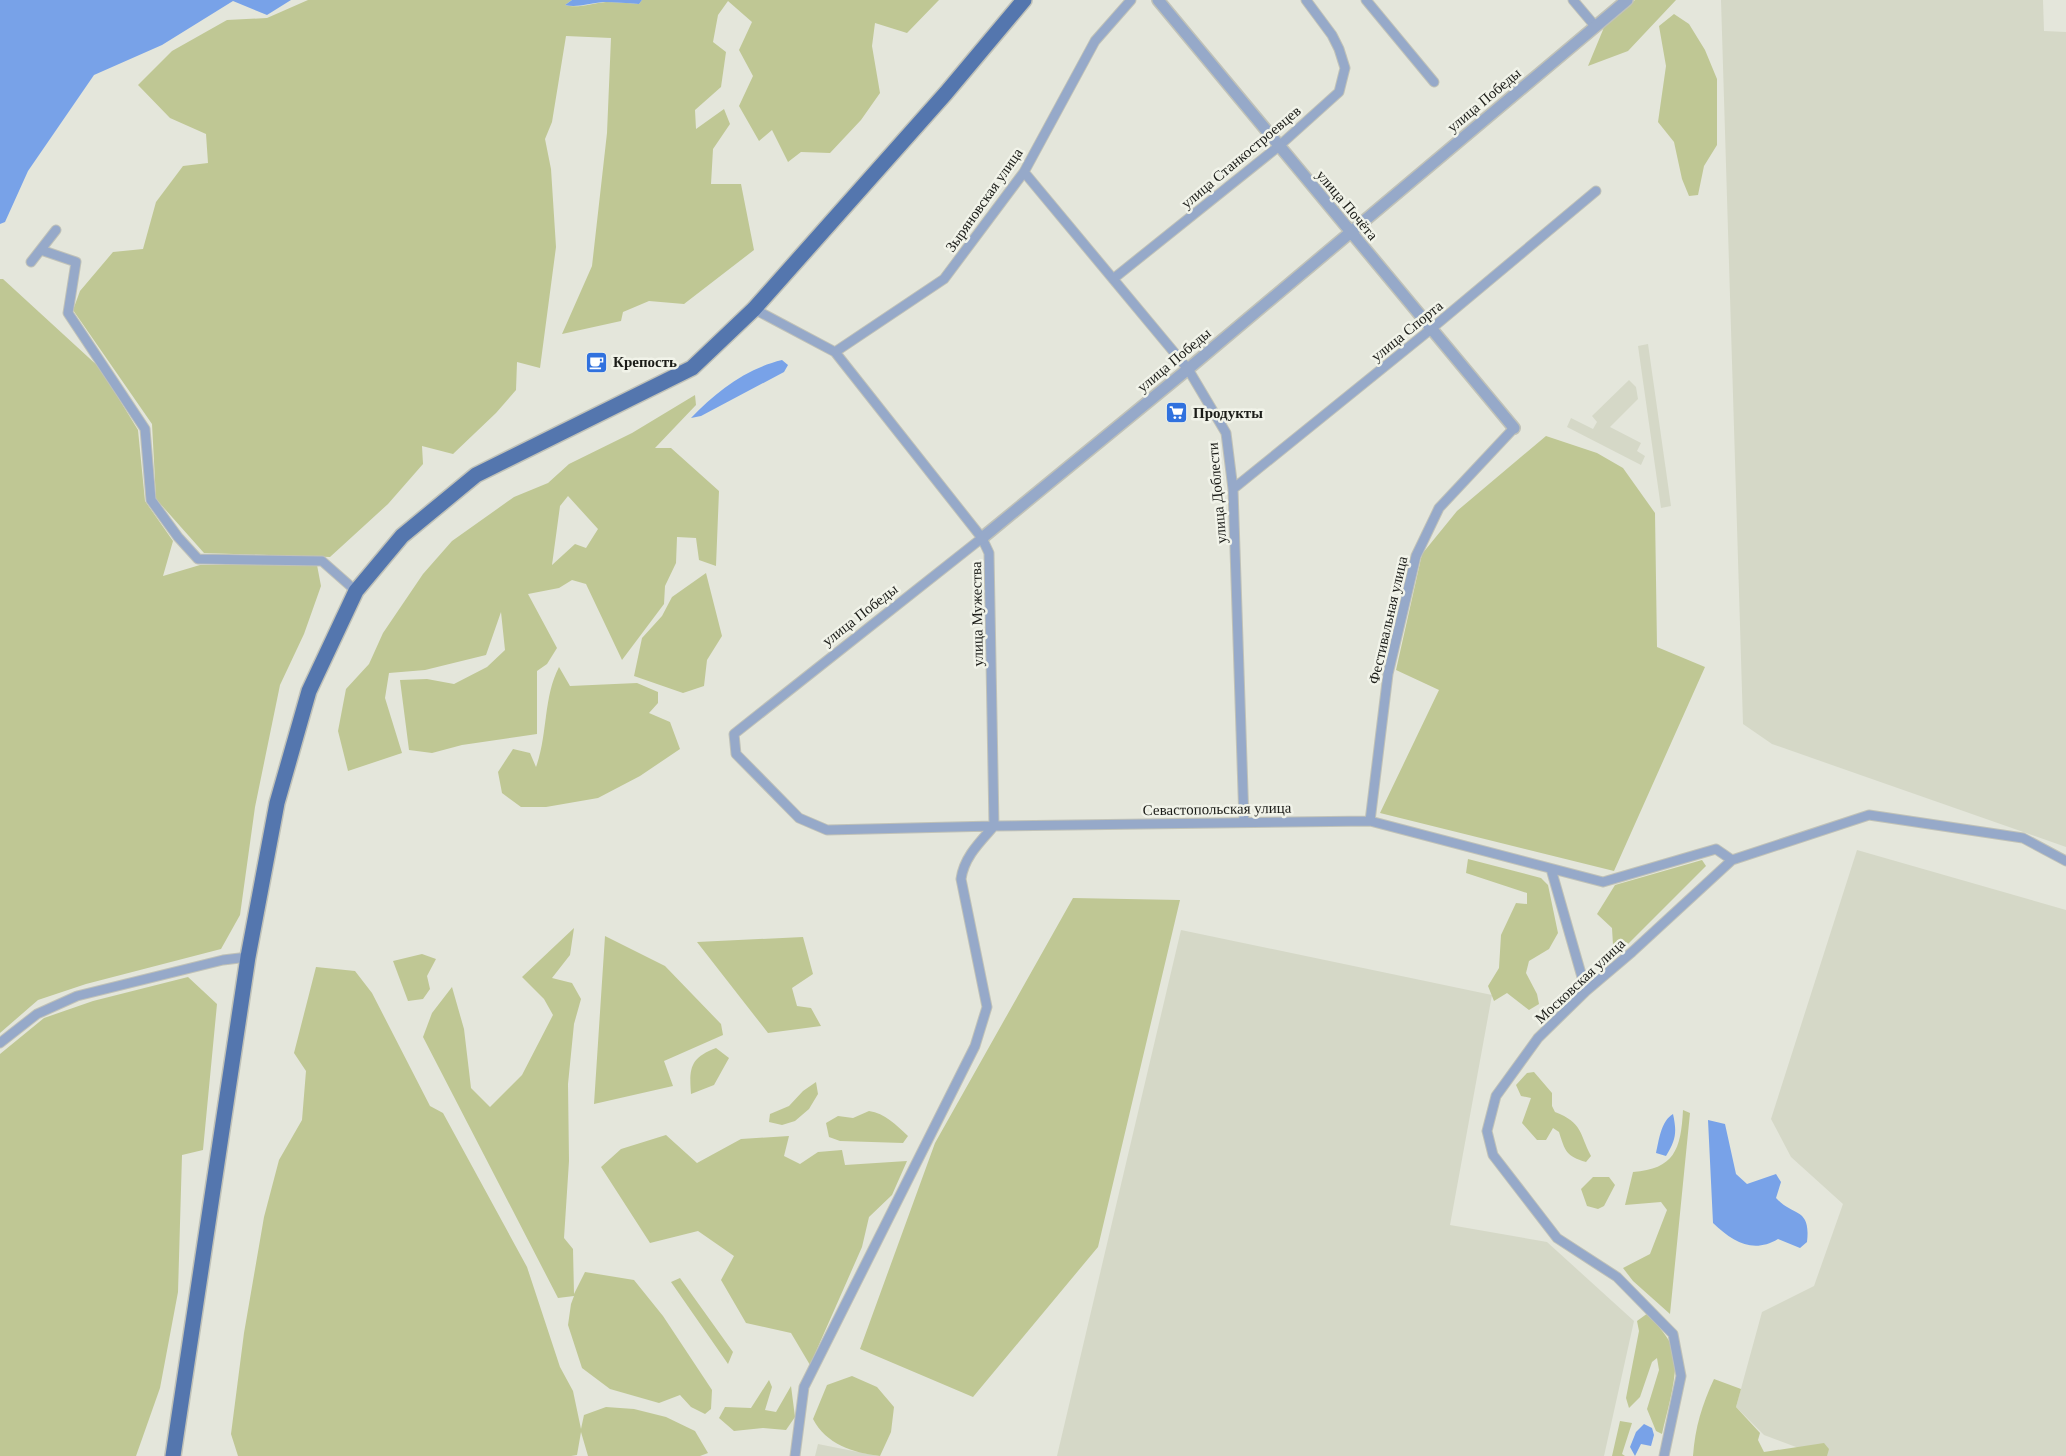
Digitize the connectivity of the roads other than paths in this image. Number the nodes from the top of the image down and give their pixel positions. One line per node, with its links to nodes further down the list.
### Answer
1 (1024, 0): 18 (main road)
2 (1131, 0): 11 (street, Зыряновская улица)
3 (1158, 0): 10 (street, улица Почёта)
4 (1306, 0): 10 (street, улица Станкостроевцев)
5 (1366, 0): 9 (street)
6 (1573, 0): 8 (street)
7 (1627, 0): 8 (street, улица Победы)
8 (1595, 26): 14 (street, улица Победы)
9 (1434, 82)
10 (1278, 146): 14 (street, улица Почёта); 17 (street, улица Станкостроевцев)
11 (1024, 172): 17 (street, улица Доблести); 20 (street, Зыряновская улица)
12 (1596, 191): 19 (street, улица Спорта)
13 (56, 230): 15 (street)
14 (1350, 232): 19 (street, улица Почёта); 21 (street, улица Победы)
15 (41, 250): 16 (street); 25 (street)
16 (31, 262)
17 (1114, 279): 21 (street, улица Доблести)
18 (754, 309): 20 (street, улица Мужества); 25 (main road)
19 (1431, 329): 22 (street, улица Почёта); 23 (street, улица Спорта)
20 (835, 352): 24 (street, улица Мужества)
21 (1188, 369): 23 (street, улица Доблести); 24 (street, улица Победы)
22 (1514, 428): 27 (street, Фестивальная улица)
23 (1233, 489): 28 (street, улица Доблести)
24 (982, 538): 26 (street, улица Победы); 29 (street, улица Мужества)
25 (356, 591): 33 (main road)
26 (734, 734): 29 (street, Севастопольская улица)
27 (1370, 821): 28 (street, Севастопольская улица); 32 (street, Севастопольская улица)
28 (1244, 822): 29 (street, Севастопольская улица)
29 (994, 826): 37 (street)
30 (1732, 860): 31 (street); 32 (street, Севастопольская улица); 34 (street, Московская улица)
31 (2066, 861)
32 (1551, 869): 34 (street)
33 (248, 957): 35 (street); 36 (main road)
34 (1586, 991): 38 (street, Московская улица)
35 (0, 1044)
36 (173, 1456)
37 (795, 1456)
38 (1664, 1456)

